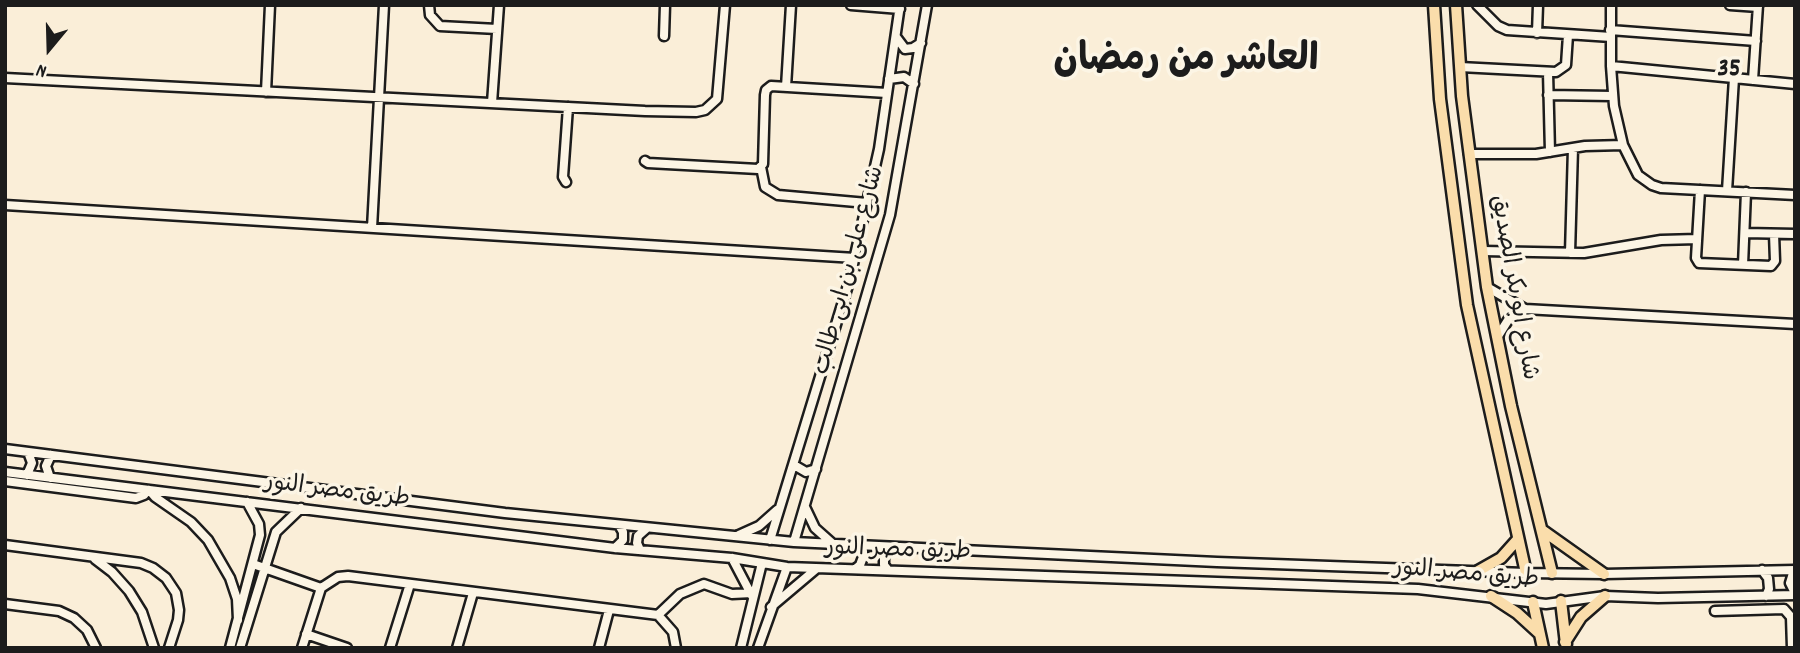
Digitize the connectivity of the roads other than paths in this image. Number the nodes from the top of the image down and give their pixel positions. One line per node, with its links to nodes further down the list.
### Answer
1 (270, 5): 36 (street)
2 (384, 5): 40 (street)
3 (429, 5): 18 (street)
4 (499, 5): 18 (street)
5 (666, 5): 22 (street)
6 (725, 5): 42 (street)
7 (791, 5): 35 (street)
8 (851, 5): 17 (street)
9 (927, 5): 25 (street, شارع على بن ابى طالب)
10 (1434, 5): 79 (main road, شارع ابو بكر الصديق)
11 (1455, 5): 27 (main road, شارع ابو بكر الصديق)
12 (1477, 5): 19 (street)
13 (1538, 5): 19 (street)
14 (1611, 5): 20 (street)
15 (1730, 5): 16 (street)
16 (1758, 6): 24 (street)
17 (900, 7): 23 (street, شارع على بن ابى طالب)
18 (497, 29): 41 (street)
19 (1537, 33): 21 (street)
20 (1611, 34): 21 (street); 24 (street); 26 (street)
21 (1568, 35): 28 (street)
22 (664, 36)
23 (896, 37): 25 (street); 31 (street, شارع على بن ابى طالب)
24 (1756, 41): 32 (street)
25 (921, 43): 33 (street, شارع على بن ابى طالب)
26 (1611, 66): 30 (street); 39 (street)
27 (1460, 67): 28 (street); 46 (main road, شارع ابو بكر الصديق)
28 (1548, 72): 38 (street)
29 (5, 78): 36 (street)
30 (1734, 78): 32 (street); 51 (street)
31 (889, 79): 33 (street); 37 (street, شارع على بن ابى طالب)
32 (1753, 80): 34 (street)
33 (914, 84): 73 (street, شارع على بن ابى طالب)
34 (1795, 84)
35 (786, 87): 37 (street); 48 (street)
36 (266, 92): 40 (street)
37 (887, 93): 54 (street, شارع على بن ابى طالب)
38 (1548, 95): 39 (street); 45 (street)
39 (1612, 96): 43 (street)
40 (379, 98): 41 (street); 56 (street)
41 (492, 103): 42 (street)
42 (568, 107): 49 (street)
43 (1623, 145): 44 (street); 50 (street)
44 (1573, 148): 45 (street); 62 (street)
45 (1550, 152): 46 (street)
46 (1469, 154): 61 (main road, شارع ابو بكر الصديق)
47 (645, 161): 48 (street)
48 (761, 167): 54 (street)
49 (566, 182)
50 (1700, 190): 51 (street); 60 (street)
51 (1727, 191): 52 (street)
52 (1746, 192): 53 (street); 57 (street)
53 (1795, 195)
54 (867, 204): 63 (street, شارع على بن ابى طالب)
55 (5, 205): 56 (street)
56 (372, 228): 63 (street)
57 (1745, 233): 58 (street); 64 (street)
58 (1774, 234): 59 (street); 64 (street)
59 (1795, 234)
60 (1697, 239): 62 (street); 64 (street)
61 (1483, 251): 62 (street); 65 (main road, شارع ابو بكر الصديق)
62 (1570, 253)
63 (855, 258): 72 (street, شارع على بن ابى طالب)
64 (1743, 265)
65 (1487, 287): 66 (street); 68 (main road, شارع ابو بكر الصديق)
66 (1525, 309): 67 (street); 68 (street)
67 (1795, 324)
68 (1497, 339): 76 (main road, شارع ابو بكر الصديق)
69 (5, 449): 70 (street, طريق مصر النور)
70 (28, 452): 71 (street, طريق مصر النور); 75 (street)
71 (51, 455): 77 (street); 85 (street, طريق مصر النور)
72 (794, 465): 73 (street); 82 (street, شارع على بن ابى طالب)
73 (816, 469): 83 (street, شارع على بن ابى طالب)
74 (5, 472): 75 (street, طريق مصر النور)
75 (27, 475): 77 (street, طريق مصر النور)
76 (1527, 475): 79 (main road); 87 (main road, شارع ابو بكر الصديق)
77 (50, 478): 80 (street, طريق مصر النور)
78 (5, 481): 80 (street)
79 (1506, 481): 89 (main road, شارع ابو بكر الصديق)
80 (148, 490): 81 (street, طريق مصر النور); 129 (street)
81 (247, 502): 84 (street, طريق مصر النور); 101 (street)
82 (779, 507): 88 (street); 90 (street, شارع على بن ابى طالب)
83 (805, 507): 91 (street, شارع على بن ابى طالب); 92 (street)
84 (301, 508): 96 (street, طريق مصر النور); 103 (street)
85 (620, 525): 86 (street, طريق مصر النور); 96 (street)
86 (647, 527): 88 (street, طريق مصر النور); 97 (street)
87 (1541, 529): 111 (main road, شارع ابو بكر الصديق); 112 (main road)
88 (733, 536): 90 (street, طريق مصر النور)
89 (1518, 539): 109 (main road); 110 (main road, شارع ابو بكر الصديق)
90 (770, 540): 91 (street, طريق مصر النور)
91 (794, 542): 92 (street, طريق مصر النور)
92 (833, 544): 94 (street, طريق مصر النور)
93 (5, 545): 98 (street)
94 (859, 546): 95 (street, طريق مصر النور); 105 (street)
95 (890, 547): 106 (street); 109 (street, طريق مصر النور)
96 (615, 548): 97 (street, طريق مصر النور)
97 (640, 551): 99 (street, طريق مصر النور)
98 (92, 557): 136 (street); 137 (street)
99 (732, 558): 100 (street, طريق مصر النور); 116 (street)
100 (762, 563): 102 (street, طريق مصر النور); 123 (street)
101 (253, 564): 103 (street); 129 (street)
102 (787, 567): 104 (street, طريق مصر النور); 125 (street)
103 (264, 568): 114 (street); 139 (street)
104 (816, 569): 105 (street, طريق مصر النور); 125 (street)
105 (855, 569): 106 (street, طريق مصر النور)
106 (888, 570): 118 (street, طريق مصر النور)
107 (1762, 570): 108 (street, طريق مصر النور); 112 (street, طريق مصر النور); 120 (street)
108 (1794, 570): 117 (street)
109 (1479, 571): 110 (street, طريق مصر النور)
110 (1526, 573): 111 (street, طريق مصر النور)
111 (1552, 573): 112 (street, طريق مصر النور)
112 (1604, 574)
113 (410, 584): 114 (street); 115 (street); 142 (street)
114 (321, 588): 131 (street)
115 (473, 593): 126 (street); 143 (street)
116 (752, 593): 123 (street); 128 (street)
117 (1795, 594): 120 (street, طريق مصر النور)
118 (1491, 596): 122 (street, طريق مصر النور); 133 (main road)
119 (1605, 596): 120 (street, طريق مصر النور); 121 (street, طريق مصر النور); 134 (main road)
120 (1766, 596)
121 (1561, 601): 122 (street, طريق مصر النور); 134 (main road)
122 (1533, 602): 133 (main road)
123 (752, 603): 130 (street)
124 (5, 604): 135 (street)
125 (771, 607): 132 (street)
126 (610, 610): 128 (street); 144 (street)
127 (1715, 611): 149 (street)
128 (658, 615): 145 (street)
129 (238, 620): 138 (street)
130 (747, 629): 132 (street); 146 (street)
131 (306, 634): 140 (street); 141 (street)
132 (762, 634): 147 (street)
133 (1540, 634): 148 (main road)
134 (1566, 645)
135 (96, 648)
136 (154, 648)
137 (169, 648)
138 (230, 648)
139 (240, 648)
140 (302, 648)
141 (348, 648)
142 (390, 648)
143 (457, 648)
144 (600, 648)
145 (676, 648)
146 (741, 648)
147 (758, 648)
148 (1543, 648)
149 (1792, 648)

